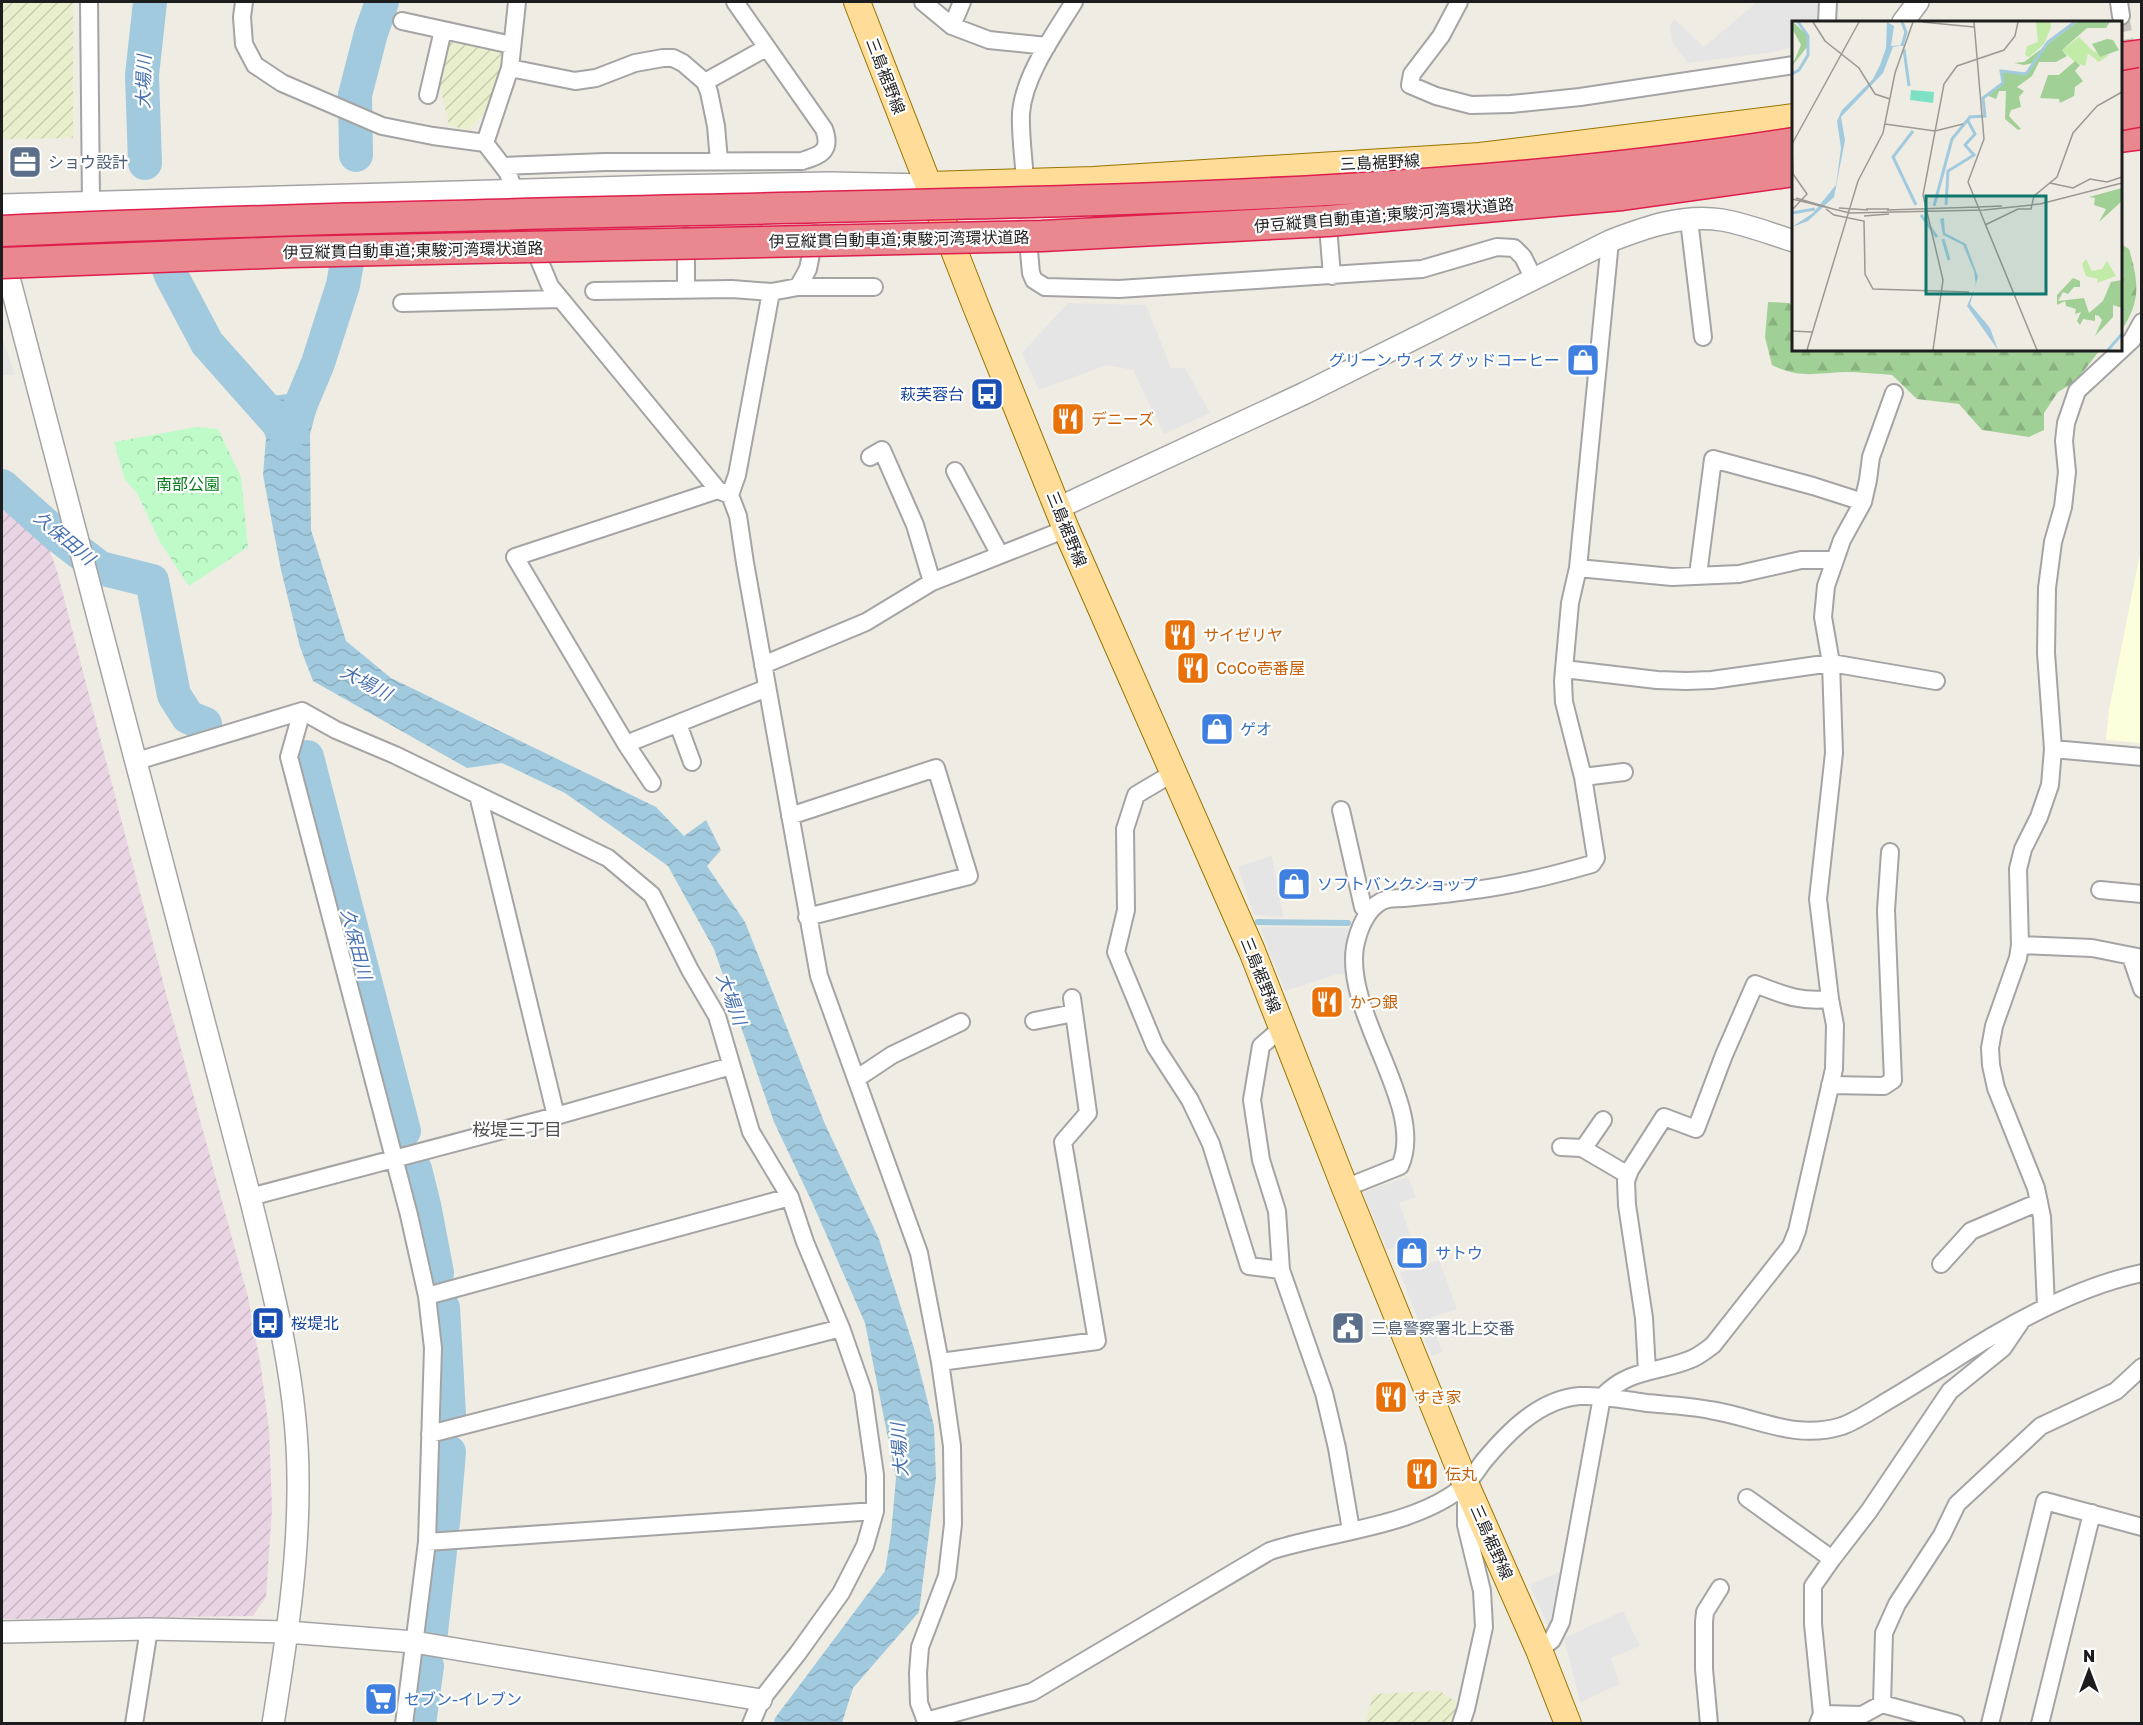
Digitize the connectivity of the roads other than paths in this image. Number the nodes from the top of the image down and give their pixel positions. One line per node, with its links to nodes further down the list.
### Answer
1 (89, 2): 46 (street)
2 (244, 2): 35 (street)
3 (517, 2): 17 (street)
4 (735, 2): 19 (street)
5 (857, 2): 43 (main road, 三島裾野線)
6 (923, 2): 15 (street)
7 (962, 2): 15 (street)
8 (1074, 2): 18 (street)
9 (1459, 2): 22 (street)
10 (1828, 2): 13 (street)
11 (1918, 2): 14 (street)
12 (402, 21): 16 (street)
13 (1827, 21)
14 (1904, 21)
15 (952, 26): 18 (street)
16 (443, 30): 17 (street); 27 (street)
17 (512, 45): 23 (street)
18 (1047, 46): 42 (street)
19 (766, 48): 24 (street); 37 (street)
20 (2142, 54): 21 (highway)
21 (2122, 58)
22 (1792, 65)
23 (510, 68): 24 (street); 35 (street)
24 (705, 82): 37 (street)
25 (2142, 83): 26 (highway, bridge)
26 (2122, 87)
27 (428, 95)
28 (2142, 111): 29 (highway, bridge)
29 (2122, 116)
30 (1792, 117): 42 (main road, 三島裾野線)
31 (2122, 120): 32 (highway)
32 (2142, 122)
33 (2142, 134): 34 (highway)
34 (2122, 137)
35 (485, 143): 39 (street)
36 (1792, 143): 57 (highway, 伊豆縦貫自動車道;東駿河湾環状道路, bridge)
37 (719, 161): 38 (street)
38 (605, 162): 39 (street); 44 (street)
39 (504, 166): 45 (street)
40 (1792, 171): 57 (highway, 伊豆縦貫自動車道;東駿河湾環状道路, bridge)
41 (1792, 177): 49 (main road)
42 (1025, 182): 43 (main road, 三島裾野線)
43 (928, 185): 44 (street); 52 (main road, 三島裾野線)
44 (605, 188): 45 (street)
45 (515, 190): 46 (street); 54 (street)
46 (91, 203): 47 (street)
47 (2, 205)
48 (1689, 220): 55 (street); 56 (street); 68 (street)
49 (1328, 226): 50 (main road); 58 (street)
50 (1026, 229): 52 (main road); 58 (street)
51 (816, 230): 52 (street); 53 (street); 60 (street)
52 (946, 230): 76 (main road, 三島裾野線)
53 (686, 231): 54 (street); 62 (street)
54 (530, 238): 57 (street); 65 (street)
55 (1792, 240)
56 (1610, 241): 59 (street); 79 (street)
57 (2, 251): 92 (street)
58 (1332, 276): 59 (street)
59 (1534, 279): 76 (street)
60 (798, 287): 61 (street); 64 (street)
61 (874, 287)
62 (686, 289): 63 (street); 64 (street)
63 (594, 291)
64 (771, 292): 74 (street)
65 (560, 300): 66 (street); 74 (street)
66 (402, 303)
67 (2142, 322): 69 (street)
68 (1703, 337)
69 (2122, 349)
70 (2120, 351): 90 (street)
71 (1894, 393): 75 (street)
72 (870, 457): 81 (street)
73 (955, 471): 77 (street)
74 (724, 492): 83 (street); 89 (street)
75 (1863, 502): 78 (street); 80 (street)
76 (1062, 519): 77 (street); 95 (main road, 三島裾野線)
77 (1000, 555): 81 (street)
78 (1835, 560): 80 (street); 82 (street)
79 (1578, 568): 80 (street); 84 (street)
80 (1698, 575)
81 (932, 582): 83 (street)
82 (1830, 663): 84 (street); 85 (street); 109 (street)
83 (763, 665): 86 (street)
84 (1564, 669): 96 (street)
85 (1936, 681)
86 (768, 688): 88 (street); 100 (street)
87 (302, 711): 92 (street); 98 (street); 120 (street)
88 (678, 724): 89 (street); 93 (street)
89 (626, 744): 97 (street)
90 (2053, 749): 91 (street); 106 (street)
91 (2142, 757)
92 (137, 761): 123 (street)
93 (692, 762)
94 (1624, 772): 96 (street)
95 (1173, 773): 112 (main road, 三島裾野線); 127 (street)
96 (1582, 777): 104 (street)
97 (652, 783)
98 (478, 795): 113 (street); 116 (street)
99 (1341, 810): 104 (street)
100 (790, 816): 105 (street); 105 (street)
101 (1890, 852): 115 (street)
102 (2100, 890): 103 (street)
103 (2142, 894)
104 (1368, 913): 122 (street)
105 (807, 917): 114 (street)
106 (2020, 945): 107 (street); 125 (street)
107 (2136, 958): 108 (street)
108 (2142, 989)
109 (1830, 999): 115 (street); 121 (street)
110 (1034, 1021): 133 (street)
111 (961, 1022): 114 (street)
112 (1283, 1027): 122 (main road, 三島裾野線); 127 (street)
113 (731, 1066): 116 (street); 124 (street)
114 (856, 1078): 133 (street)
115 (1830, 1085): 135 (street)
116 (556, 1116): 120 (street)
117 (1602, 1120): 119 (street)
118 (1561, 1148): 119 (street)
119 (1583, 1149): 121 (street)
120 (393, 1159): 123 (street); 129 (street)
121 (1628, 1175): 135 (street)
122 (1346, 1188): 138 (main road, 三島裾野線)
123 (250, 1197): 149 (street)
124 (790, 1197): 129 (street); 132 (street)
125 (2039, 1202): 126 (street); 130 (street)
126 (1941, 1263)
127 (1281, 1270): 143 (street)
128 (2142, 1273): 130 (street)
129 (427, 1296): 137 (street)
130 (2046, 1306): 131 (street)
131 (2020, 1322): 136 (street); 145 (street)
132 (842, 1328): 137 (street); 140 (street)
133 (940, 1362): 155 (street)
134 (2142, 1367): 153 (street)
135 (1647, 1371): 136 (street)
136 (1602, 1397): 138 (street); 151 (street)
137 (430, 1434): 144 (street)
138 (1466, 1485): 143 (street); 151 (main road, 三島裾野線); 160 (street)
139 (1747, 1498): 145 (street)
140 (874, 1511): 144 (street); 152 (street)
141 (2092, 1514): 142 (street); 164 (street); 165 (street)
142 (2142, 1527)
143 (1351, 1530): 155 (street)
144 (427, 1542): 150 (street)
145 (1832, 1559): 154 (street)
146 (1720, 1588): 162 (street)
147 (149, 1629): 148 (street); 149 (street); 156 (street)
148 (2, 1632)
149 (287, 1632): 150 (street); 157 (street)
150 (414, 1642): 152 (street); 158 (street)
151 (1539, 1650): 161 (main road, 三島裾野線)
152 (761, 1700): 159 (street)
153 (1882, 1704): 154 (street); 163 (street)
154 (1820, 1719)
155 (927, 1722)
156 (134, 1724)
157 (273, 1724)
158 (404, 1724)
159 (751, 1724)
160 (1461, 1724)
161 (1568, 1724)
162 (1709, 1724)
163 (1956, 1724)
164 (1990, 1724)
165 (2040, 1724)

